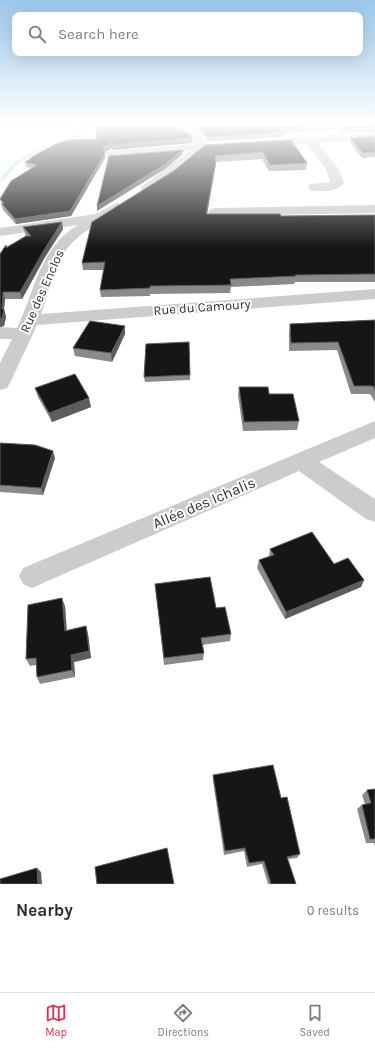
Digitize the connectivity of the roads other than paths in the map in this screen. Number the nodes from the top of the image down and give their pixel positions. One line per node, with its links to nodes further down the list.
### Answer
1 (179, 166): 6 (street, Rue des Enclos)
2 (331, 166): 3 (street)
3 (315, 187)
4 (375, 209): 5 (street)
5 (215, 212)
6 (102, 216): 7 (street); 9 (street, Rue des Enclos)
7 (0, 232)
8 (375, 294): 9 (street, Rue du Camoury)
9 (26, 327): 10 (street, Rue du Camoury); 11 (street, Rue des Enclos)
10 (0, 333)
11 (0, 384)
12 (375, 429): 13 (street, Allée des Ichalis)
13 (302, 462): 14 (street); 15 (street, Allée des Ichalis)
14 (375, 512)
15 (32, 576)

